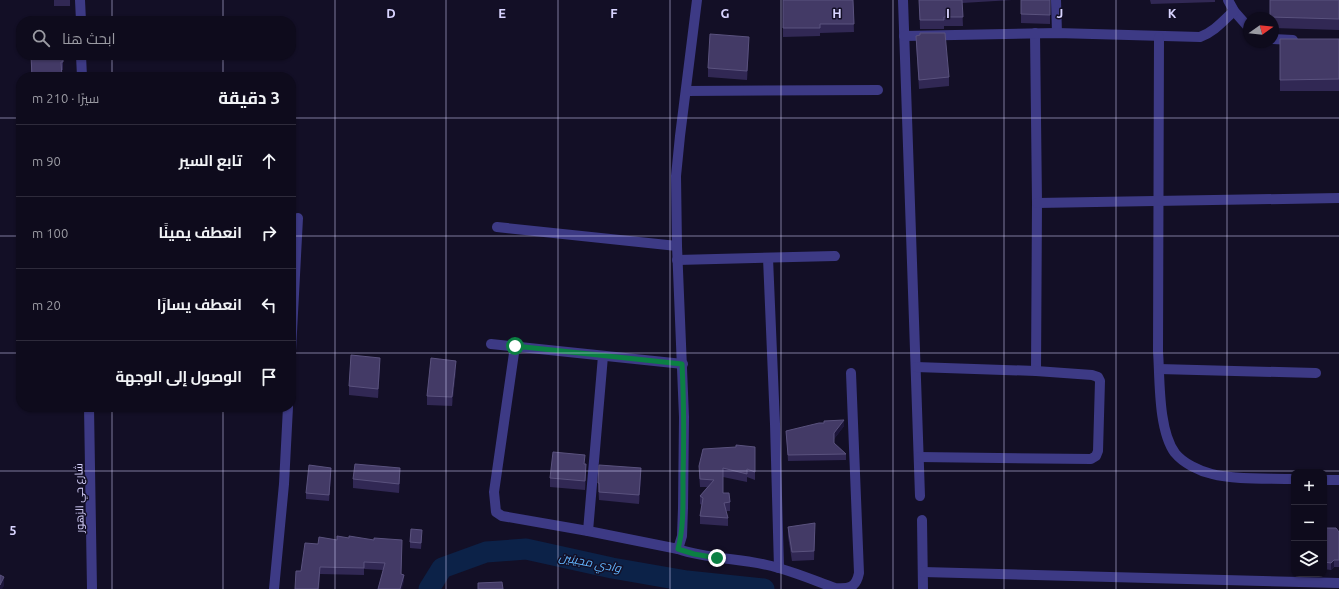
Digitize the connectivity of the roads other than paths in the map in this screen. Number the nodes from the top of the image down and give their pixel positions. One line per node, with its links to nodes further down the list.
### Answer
1 (80, 0): 7 (street)
2 (697, 0): 18 (street)
3 (903, 0): 11 (street)
4 (1056, 0): 9 (street)
5 (1228, 0): 6 (street)
6 (1234, 11): 8 (street); 12 (street)
7 (80, 16)
8 (1243, 21)
9 (1057, 33): 10 (street); 12 (street)
10 (1035, 34): 11 (street); 21 (street)
11 (904, 36): 33 (street)
12 (1159, 37): 20 (street)
13 (1279, 39): 14 (street)
14 (1302, 41)
15 (81, 60): 16 (street)
16 (82, 72)
17 (878, 90): 18 (street)
18 (686, 91): 24 (street)
19 (1339, 198): 20 (street)
20 (1158, 201): 21 (street); 34 (street)
21 (1037, 203): 35 (street)
22 (298, 218): 25 (street)
23 (497, 227): 24 (street)
24 (677, 246): 28 (street)
25 (296, 256)
26 (835, 256): 27 (street)
27 (768, 258): 28 (street); 48 (street)
28 (677, 260): 32 (street)
29 (491, 344): 30 (street)
30 (515, 346): 31 (street); 46 (street)
31 (603, 356): 32 (street); 46 (street)
32 (682, 364): 47 (street)
33 (916, 368): 35 (street); 40 (street)
34 (1159, 369): 37 (street); 41 (street)
35 (1036, 371): 40 (street)
36 (851, 373): 48 (street)
37 (1316, 373)
38 (89, 412): 52 (street, شارع حي الزهور)
39 (288, 412): 53 (street)
40 (919, 457): 44 (street)
41 (1291, 479)
42 (1327, 480): 43 (street)
43 (1339, 480)
44 (920, 496)
45 (922, 520): 49 (street)
46 (588, 531): 47 (street)
47 (678, 549): 48 (street)
48 (779, 568)
49 (923, 572): 51 (street); 54 (street)
50 (1339, 583): 51 (street)
51 (1242, 585)
52 (92, 589)
53 (274, 589)
54 (923, 589)

